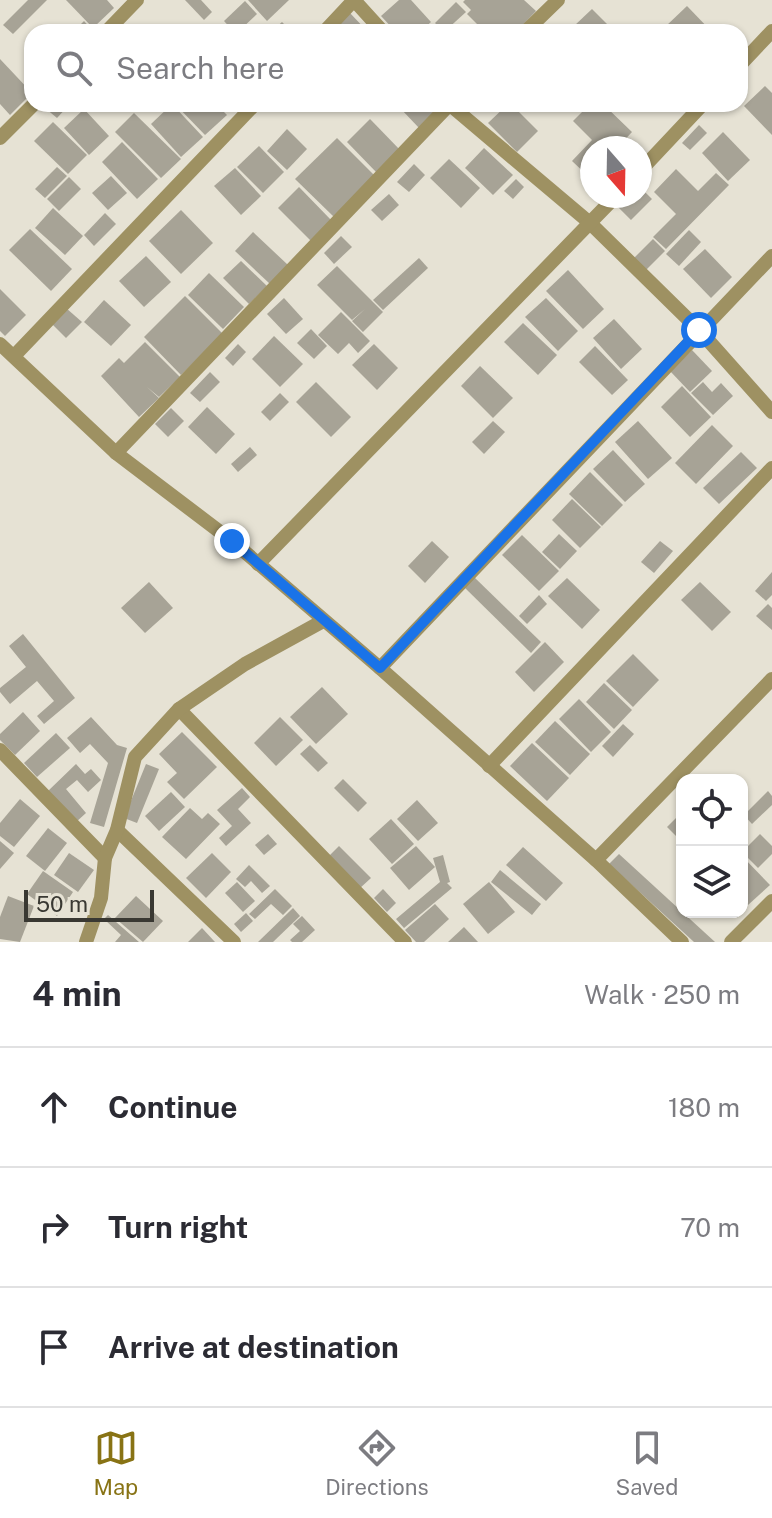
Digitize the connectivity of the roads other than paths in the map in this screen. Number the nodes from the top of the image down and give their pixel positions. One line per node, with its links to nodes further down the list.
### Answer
1 (137, 0): 4 (street)
2 (354, 0): 5 (street); 6 (street)
3 (558, 0): 7 (street)
4 (114, 24)
5 (332, 24)
6 (376, 24)
7 (533, 24)
8 (772, 31): 9 (street)
9 (748, 56)
10 (26, 112): 15 (street)
11 (247, 112): 22 (street)
12 (441, 112): 24 (street)
13 (458, 112): 18 (street)
14 (695, 112): 16 (street)
15 (0, 138)
16 (652, 158)
17 (604, 208): 18 (street)
18 (590, 223): 20 (street); 26 (street)
19 (772, 256): 20 (street)
20 (699, 330): 23 (street); 28 (street)
21 (0, 344): 22 (street)
22 (15, 355): 24 (street)
23 (772, 412)
24 (116, 453): 26 (street)
25 (772, 468): 32 (street)
26 (258, 564): 27 (street)
27 (323, 621): 28 (street); 30 (street)
28 (380, 668): 32 (street)
29 (772, 679): 35 (street)
30 (179, 709): 33 (street); 39 (street)
31 (0, 750): 34 (street)
32 (489, 766): 35 (street)
33 (117, 830): 34 (street); 38 (street)
34 (105, 858): 37 (street)
35 (596, 860): 40 (street)
36 (772, 901): 41 (street)
37 (86, 942)
38 (234, 942)
39 (405, 942)
40 (682, 942)
41 (731, 942)

